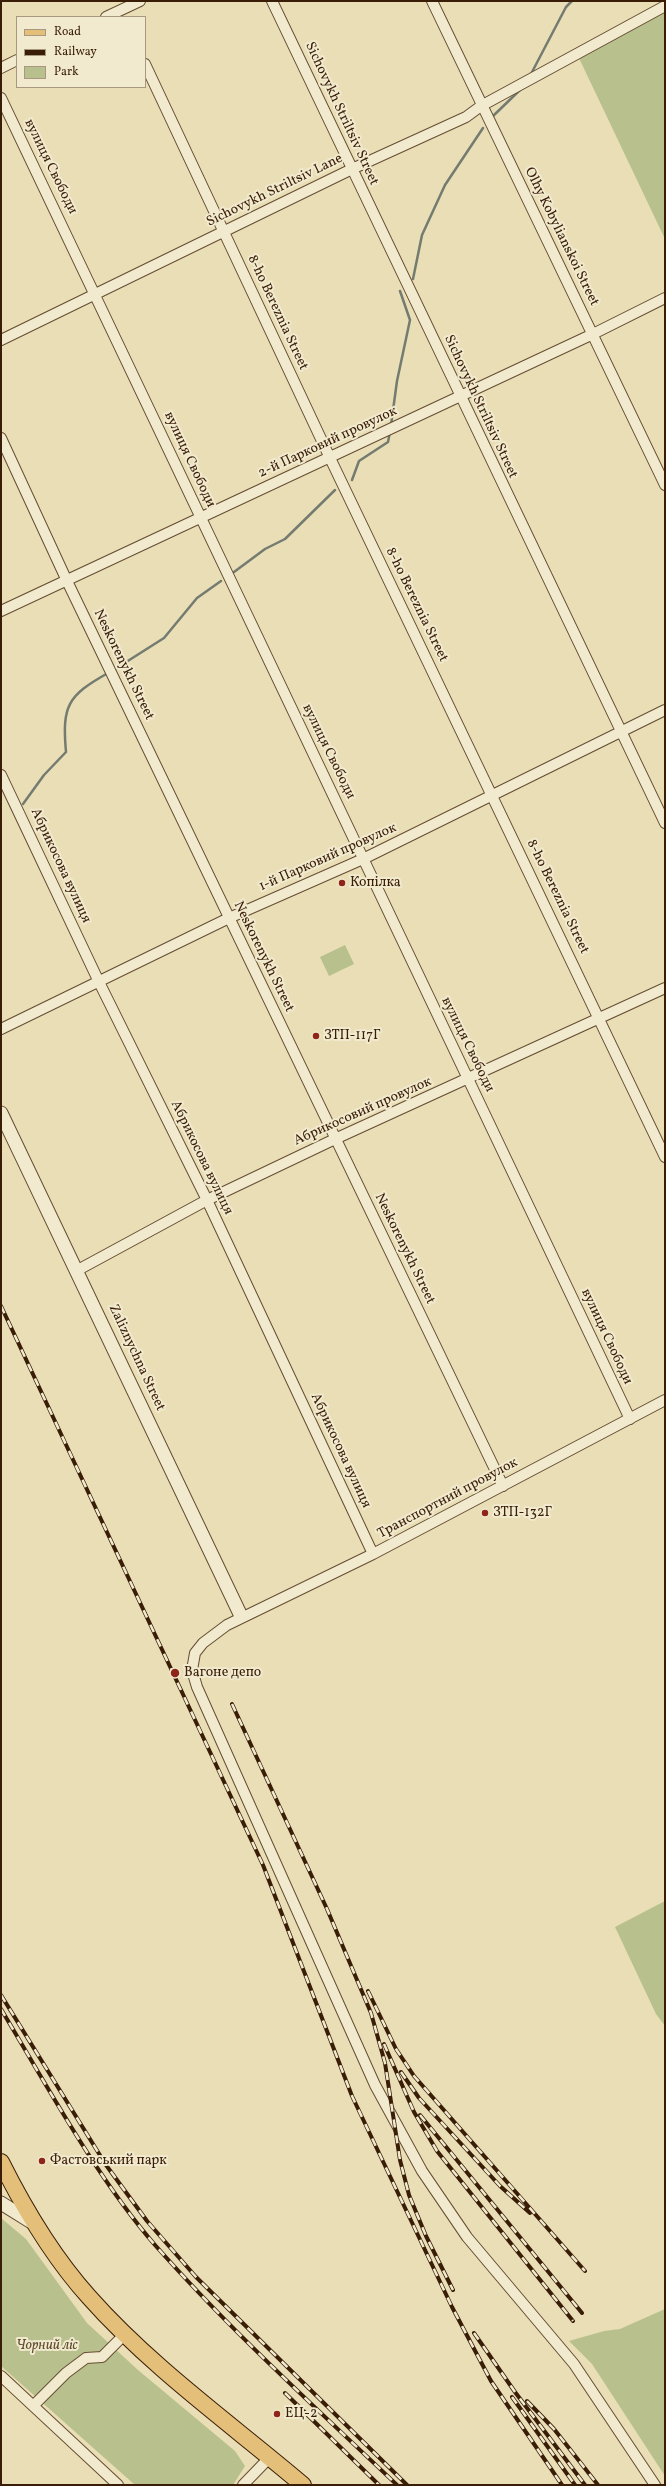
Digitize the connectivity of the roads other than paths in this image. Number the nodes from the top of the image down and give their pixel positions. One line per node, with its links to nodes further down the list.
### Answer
1 (140, 1): 5 (street)
2 (272, 1): 12 (street, Sichovykh Striltsiv Street)
3 (432, 1): 11 (street, Olhy Kobylianskoi Street)
4 (665, 6): 11 (street, Sichovykh Striltsiv Lane)
5 (122, 14): 6 (street)
6 (111, 16)
7 (16, 60): 9 (street)
8 (146, 66): 13 (street, 8-ho Bereznia Street)
9 (1, 68)
10 (1, 98): 14 (street, вулиця Свободи)
11 (481, 106): 12 (street, Sichovykh Striltsiv Lane); 16 (street, Olhy Kobylianskoi Street)
12 (352, 169): 13 (street, Sichovykh Striltsiv Lane); 18 (street, Sichovykh Striltsiv Street)
13 (224, 231): 14 (street, Sichovykh Striltsiv Lane); 20 (street, 8-ho Bereznia Street)
14 (96, 294): 17 (street, Sichovykh Striltsiv Lane); 22 (street, вулиця Свободи)
15 (665, 298): 16 (street, 2-й Парковий провулок)
16 (593, 334): 18 (street, 2-й Парковий провулок); 21 (street, Olhy Kobylianskoi Street)
17 (1, 340)
18 (460, 396): 20 (street, 2-й Парковий провулок); 26 (street, Sichovykh Striltsiv Street)
19 (1, 438): 23 (street, Neskorenykh Street)
20 (330, 458): 22 (street, 2-й Парковий провулок); 28 (street, 8-ho Bereznia Street)
21 (665, 485)
22 (201, 518): 23 (street, 2-й Парковий провулок); 30 (street, вулиця Свободи)
23 (67, 581): 24 (street, 2-й Парковий провулок); 31 (street, Neskorenykh Street)
24 (1, 611)
25 (665, 710): 26 (street, 1-й Парковий провулок)
26 (620, 733): 28 (street, 1-й Парковий провулок); 29 (street, Sichovykh Striltsiv Street)
27 (1, 775): 32 (street, Абрикосова вулиця)
28 (492, 796): 30 (street, 1-й Парковий провулок); 34 (street, 8-ho Bereznia Street)
29 (665, 823)
30 (363, 859): 31 (street, 1-й Парковий провулок); 36 (street, вулиця Свободи)
31 (229, 918): 32 (street, 1-й Парковий провулок); 38 (street, Neskorenykh Street)
32 (99, 982): 35 (street, 1-й Парковий провулок); 40 (street, Абрикосова вулиця)
33 (665, 988): 34 (street, Абрикосовий провулок)
34 (600, 1018): 36 (street, Абрикосовий провулок); 39 (street, 8-ho Bereznia Street)
35 (1, 1029)
36 (469, 1079): 38 (street, Абрикосовий провулок); 43 (street, вулиця Свободи)
37 (1, 1113): 41 (street, Zaliznychna Street)
38 (335, 1139): 40 (street, Абрикосовий провулок); 44 (street, Neskorenykh Street)
39 (665, 1158)
40 (207, 1200): 41 (street, Абрикосовий провулок); 45 (street, Абрикосова вулиця)
41 (76, 1271): 46 (street, Zaliznychna Street)
42 (665, 1400): 43 (street, Транспортний провулок)
43 (630, 1419): 44 (street, Транспортний провулок)
44 (503, 1486): 45 (street, Транспортний провулок)
45 (373, 1554): 46 (street, Транспортний провулок)
46 (241, 1616): 57 (street, Транспортний провулок)
47 (1, 2162): 49 (main road)
48 (1, 2202): 49 (street)
49 (36, 2225): 50 (main road)
50 (124, 2334): 52 (street); 53 (main road)
51 (1, 2376): 52 (street)
52 (33, 2406): 54 (street)
53 (270, 2458): 55 (street); 56 (main road)
54 (118, 2485)
55 (243, 2485)
56 (303, 2485)
57 (655, 2485)

